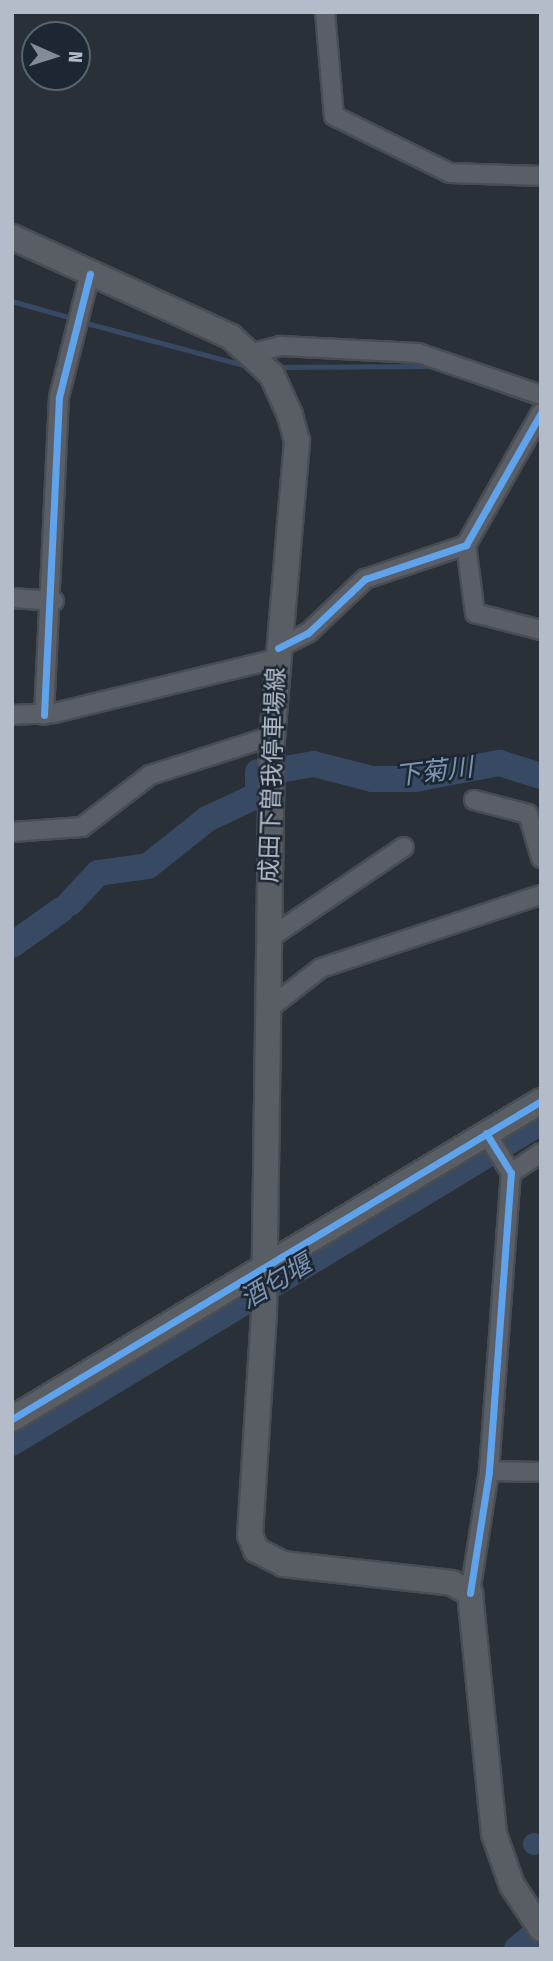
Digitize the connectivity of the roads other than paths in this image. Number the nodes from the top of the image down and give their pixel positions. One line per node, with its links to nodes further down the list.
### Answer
1 (325, 12): 2 (street)
2 (541, 176)
3 (12, 237): 4 (main road, 成田下曽我停車場線)
4 (90, 274): 5 (main road, 成田下曽我停車場線); 10 (street)
5 (254, 353): 6 (street); 12 (main road, 成田下曽我停車場線)
6 (541, 395)
7 (541, 413): 8 (street)
8 (466, 545): 11 (street); 12 (street)
9 (12, 598): 10 (street)
10 (54, 601): 14 (street)
11 (541, 630)
12 (277, 653): 14 (street); 15 (main road, 成田下曽我停車場線)
13 (12, 715): 14 (street)
14 (44, 715)
15 (272, 736): 17 (street); 21 (main road, 成田下曽我停車場線)
16 (474, 800): 19 (street)
17 (12, 832)
18 (404, 847): 21 (street)
19 (541, 858)
20 (541, 895): 22 (street)
21 (268, 939): 22 (main road, 成田下曽我停車場線)
22 (267, 1010): 27 (main road, 成田下曽我停車場線)
23 (541, 1101): 24 (main road)
24 (486, 1133): 26 (street); 27 (main road)
25 (541, 1153): 26 (street)
26 (508, 1168): 29 (street)
27 (265, 1267): 28 (main road); 31 (main road, 成田下曽我停車場線)
28 (12, 1419)
29 (489, 1471): 30 (street); 31 (street)
30 (541, 1472)
31 (470, 1593): 32 (main road)
32 (539, 1927)

